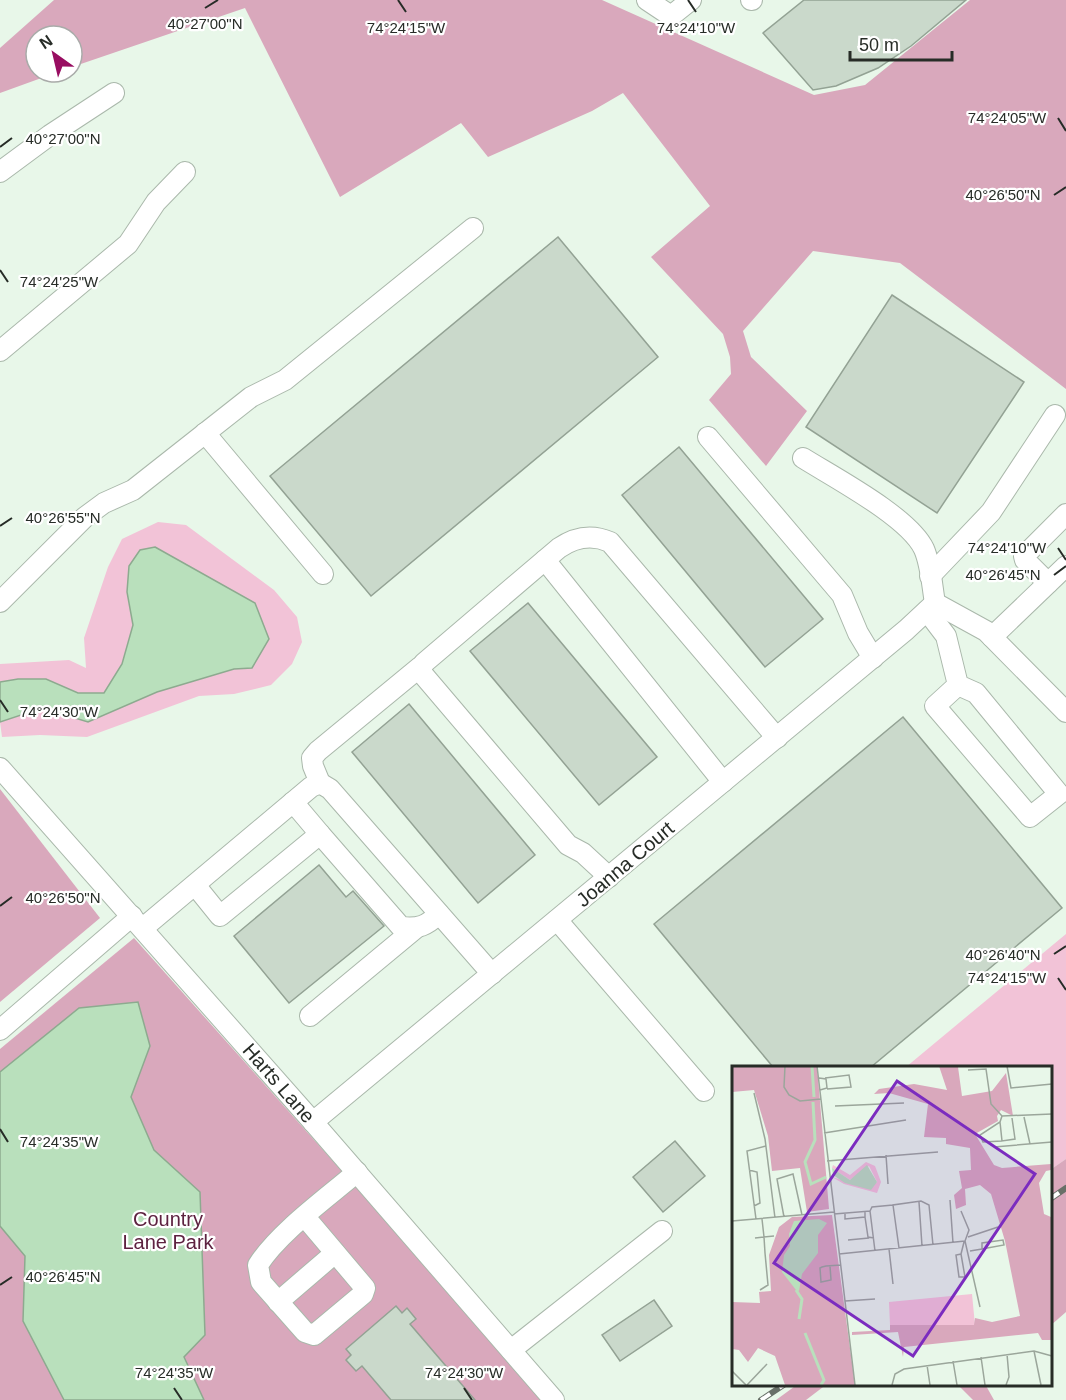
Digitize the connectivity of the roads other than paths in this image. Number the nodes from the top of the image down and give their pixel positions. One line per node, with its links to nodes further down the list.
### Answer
1 (647, 0): 2 (street)
2 (691, 0)
3 (114, 93): 4 (street)
4 (0, 172)
5 (185, 172): 7 (street)
6 (473, 228): 9 (street)
7 (0, 351)
8 (1055, 415): 16 (street)
9 (205, 433): 15 (street); 18 (street)
10 (708, 437): 21 (street)
11 (803, 458): 16 (street)
12 (1066, 514): 17 (street)
13 (545, 560): 22 (street); 25 (street); 27 (street)
14 (1066, 566): 17 (street)
15 (323, 574)
16 (930, 576): 19 (street)
17 (1048, 583): 20 (street)
18 (0, 602)
19 (931, 607): 20 (street); 21 (street, Joanna Court); 23 (street)
20 (992, 637): 24 (street)
21 (873, 658): 25 (street, Joanna Court)
22 (420, 668): 28 (street); 31 (street)
23 (958, 684): 23 (street)
24 (1066, 712)
25 (777, 738): 27 (street, Joanna Court)
26 (0, 768): 35 (street, Harts Lane)
27 (723, 782): 31 (street, Joanna Court)
28 (320, 783): 29 (street); 33 (street)
29 (293, 802): 30 (street); 32 (street)
30 (320, 834): 32 (street); 36 (street)
31 (609, 877): 34 (street, Joanna Court)
32 (195, 885): 35 (street)
33 (439, 914): 36 (street); 37 (street)
34 (557, 920): 37 (street, Joanna Court); 40 (street)
35 (138, 922): 39 (street); 41 (street, Harts Lane)
36 (416, 928): 38 (street)
37 (492, 974): 41 (street, Joanna Court)
38 (310, 1016)
39 (0, 1030)
40 (704, 1091)
41 (313, 1122): 42 (street, Harts Lane)
42 (357, 1172): 43 (street); 47 (street, Harts Lane)
43 (305, 1217): 45 (street); 46 (street)
44 (662, 1231): 47 (street)
45 (335, 1252): 46 (street); 46 (street)
46 (278, 1302)
47 (511, 1350): 48 (street, Harts Lane)
48 (554, 1400)

